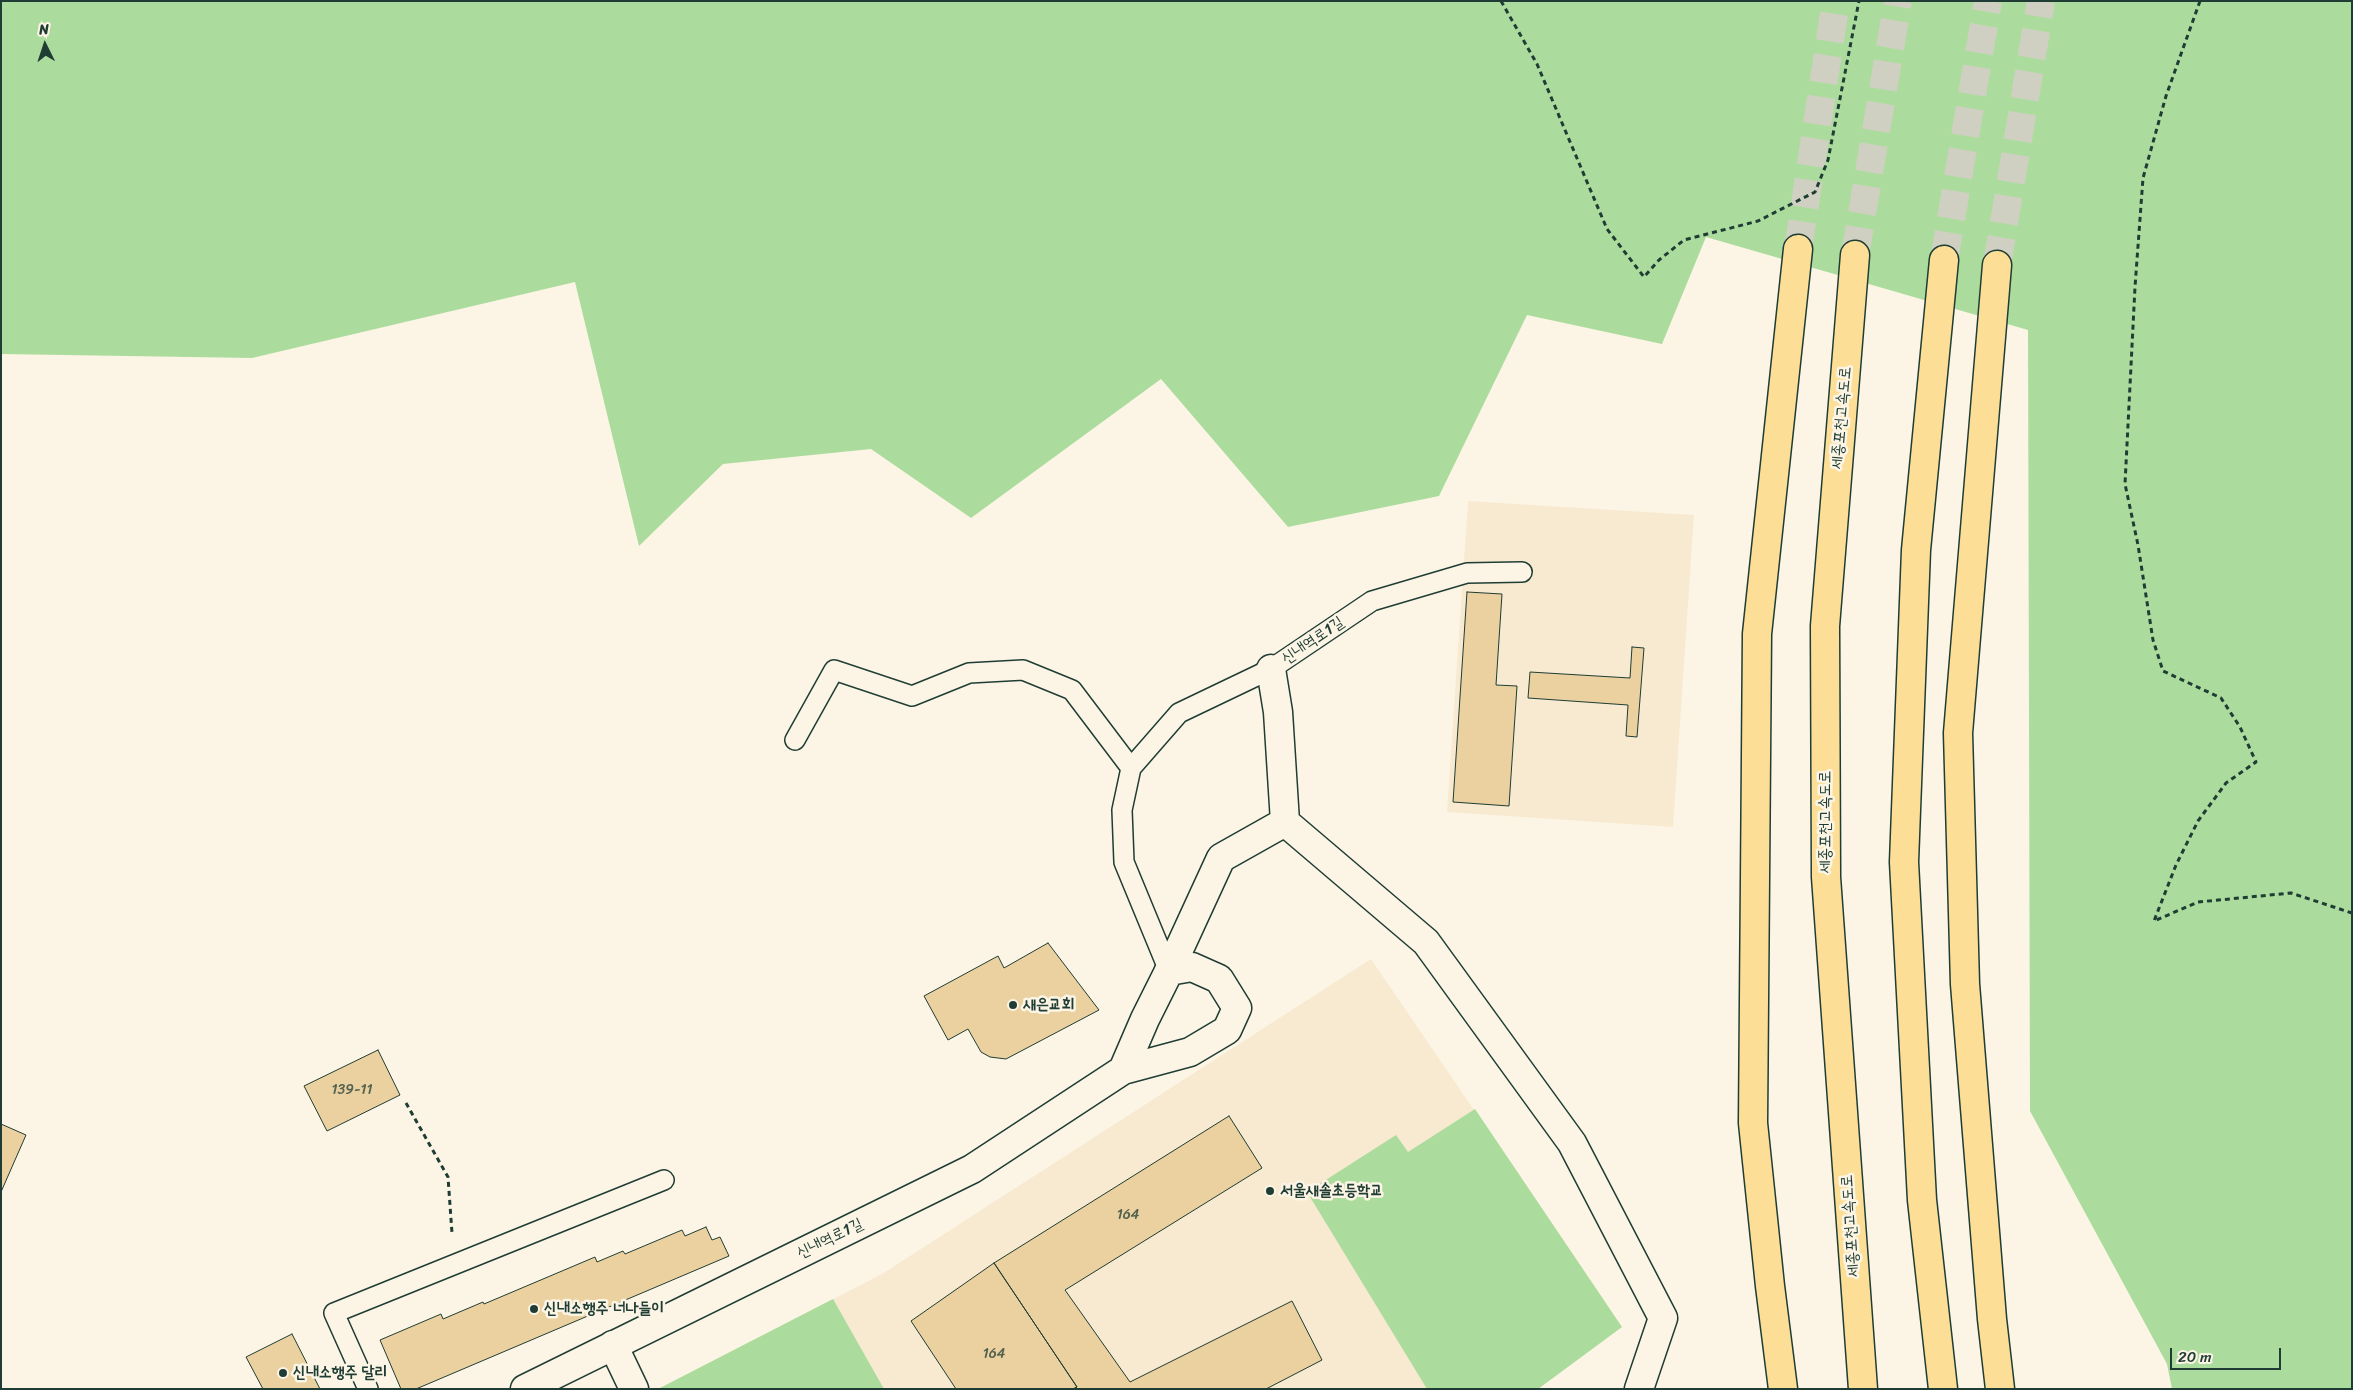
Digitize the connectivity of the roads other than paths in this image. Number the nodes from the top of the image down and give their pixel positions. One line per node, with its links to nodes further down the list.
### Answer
1 (1798, 249): 18 (highway)
2 (1855, 256): 19 (highway, 세종포천고속도로)
3 (1944, 260): 20 (highway)
4 (1997, 266): 21 (highway)
5 (1522, 572): 6 (lane, 신내역로1길)
6 (1271, 669): 8 (lane, 신내역로1길); 9 (street)
7 (795, 740): 8 (lane)
8 (1132, 768): 10 (lane, 신내역로1길)
9 (1285, 822): 10 (street); 17 (street)
10 (1169, 972): 11 (street); 11 (street, 신내역로1길)
11 (1123, 1070): 13 (street, 신내역로1길)
12 (664, 1180): 14 (lane)
13 (613, 1345): 15 (street, 신내역로1길); 16 (street)
14 (368, 1389)
15 (525, 1389)
16 (634, 1389)
17 (1638, 1389)
18 (1783, 1389)
19 (1863, 1389)
20 (1944, 1389)
21 (2000, 1389)

